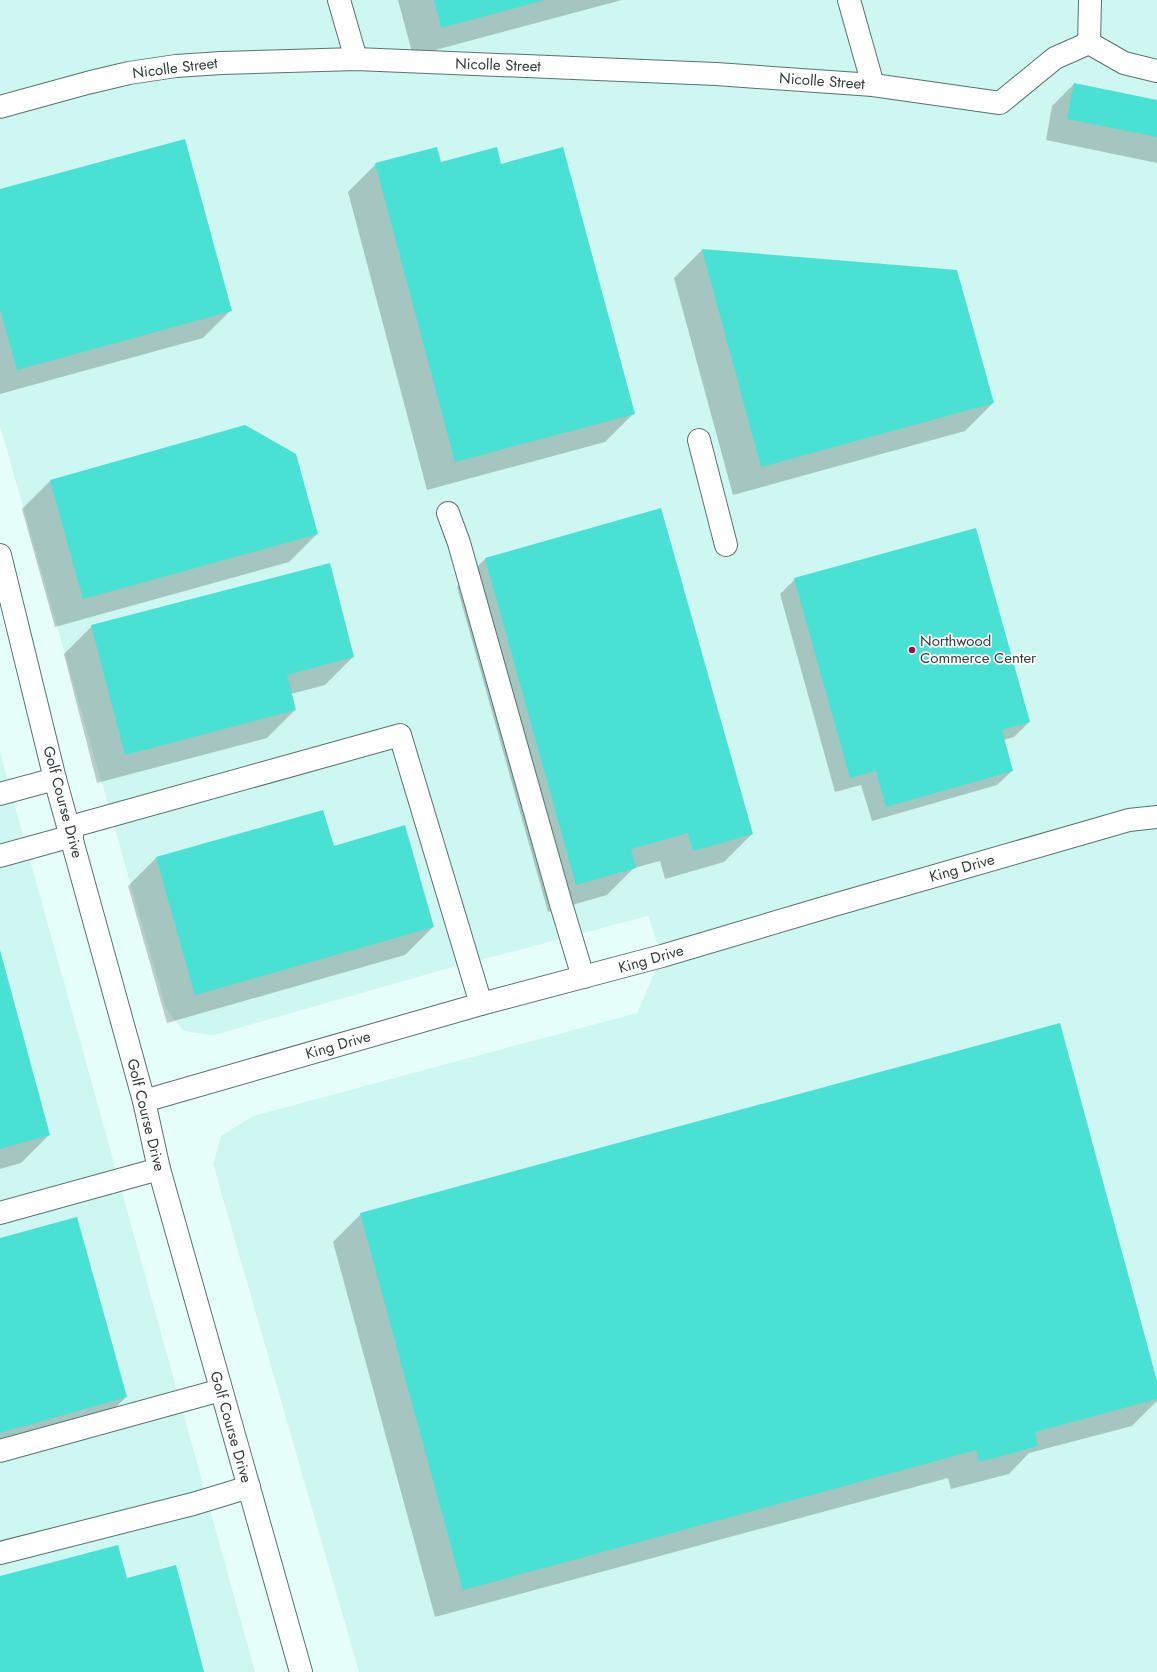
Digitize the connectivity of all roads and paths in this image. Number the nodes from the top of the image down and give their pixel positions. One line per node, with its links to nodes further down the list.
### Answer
1 (339, 0): 5 (street)
2 (849, 0): 7 (street)
3 (1090, 0): 4 (street)
4 (1089, 43): 6 (street); 7 (street, Nicolle Street)
5 (356, 59): 7 (street, Nicolle Street); 8 (street, Nicolle Street)
6 (1157, 71)
7 (873, 85)
8 (0, 107)
9 (699, 440): 11 (street)
10 (448, 513): 18 (street)
11 (726, 545)
12 (0, 555): 13 (street, Golf Course Drive)
13 (55, 779): 14 (street); 16 (street, Golf Course Drive)
14 (0, 794)
15 (1157, 817): 18 (street, King Drive)
16 (71, 832): 17 (street); 19 (street); 20 (street, Golf Course Drive)
17 (0, 856)
18 (583, 977): 19 (street, King Drive)
19 (481, 1004): 20 (street, King Drive)
20 (144, 1101): 21 (street, Golf Course Drive)
21 (159, 1169): 22 (street); 23 (street, Golf Course Drive)
22 (0, 1213)
23 (221, 1390): 24 (street); 25 (street, Golf Course Drive)
24 (0, 1452)
25 (248, 1488): 26 (street); 27 (street, Golf Course Drive)
26 (0, 1553)
27 (301, 1672)

